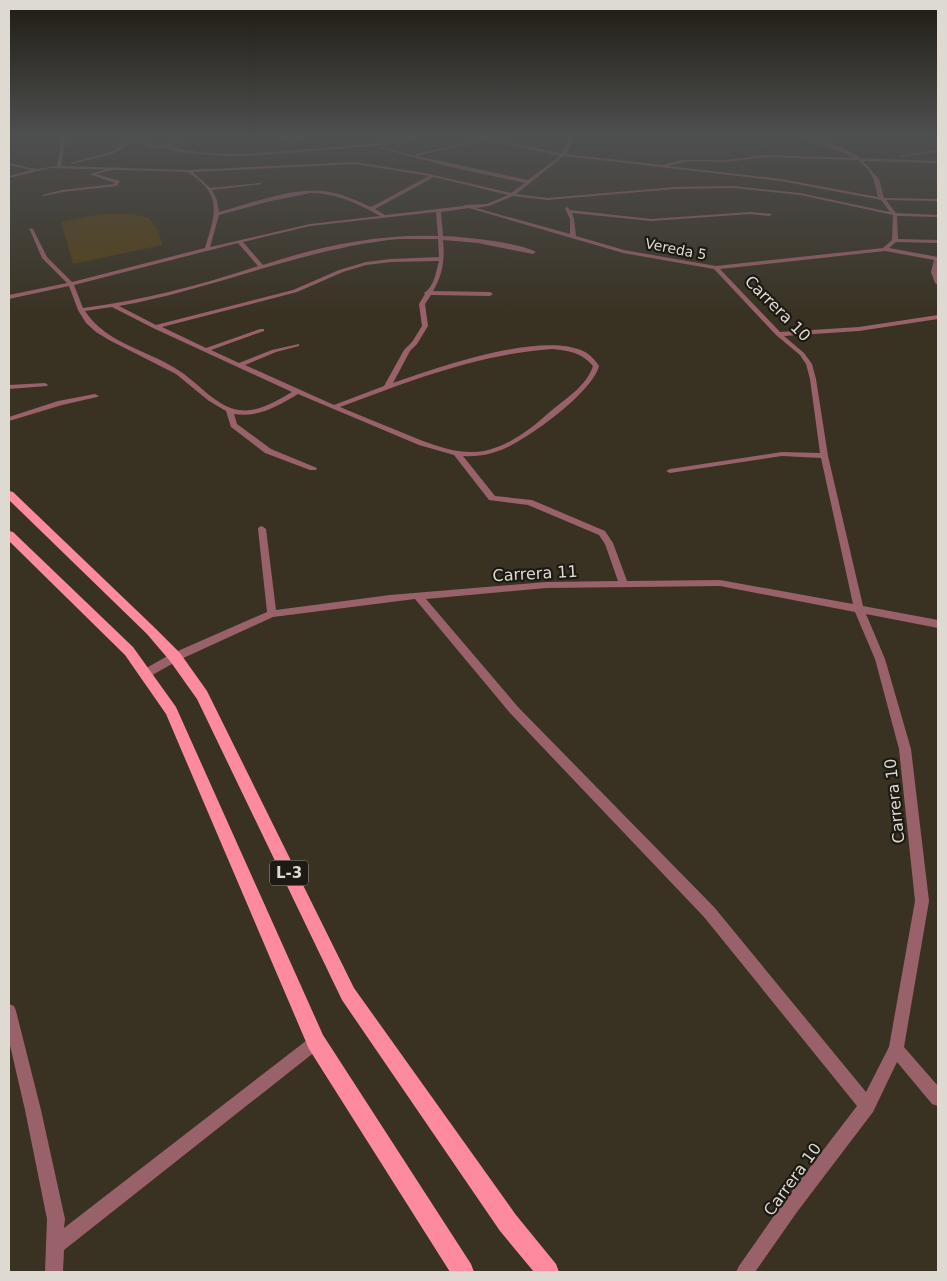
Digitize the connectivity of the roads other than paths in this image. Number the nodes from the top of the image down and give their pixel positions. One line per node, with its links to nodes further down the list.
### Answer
1 (212, 197): 17 (street)
2 (289, 197): 17 (street)
3 (342, 197): 14 (street)
4 (394, 197): 14 (street)
5 (507, 197): 13 (street)
6 (540, 197): 11 (street)
7 (578, 197): 11 (street)
8 (813, 197): 18 (street)
9 (875, 197): 10 (street)
10 (882, 198): 12 (street); 18 (street)
11 (562, 199): 16 (street)
12 (938, 200)
13 (465, 206): 15 (street); 24 (street, Vereda 5)
14 (371, 209): 20 (street)
15 (438, 210): 20 (street); 23 (street)
16 (569, 211): 19 (street); 24 (street)
17 (217, 214): 28 (street)
18 (895, 214): 21 (street); 25 (street)
19 (770, 215)
20 (383, 216): 26 (street)
21 (938, 216)
22 (31, 228): 35 (street)
23 (440, 236): 30 (street); 31 (street); 33 (street)
24 (573, 236): 34 (street, Vereda 5)
25 (895, 240): 27 (street); 29 (street)
26 (240, 241): 28 (street); 33 (street)
27 (938, 242)
28 (208, 249): 35 (street)
29 (885, 249): 32 (street, Vereda 5); 34 (street, Vereda 5)
30 (533, 252)
31 (442, 259): 37 (street); 43 (street)
32 (938, 259): 36 (street)
33 (262, 267): 40 (street)
34 (716, 268): 45 (street, Carrera 10)
35 (71, 284): 39 (street); 41 (street)
36 (938, 284)
37 (427, 294): 38 (street); 51 (street)
38 (490, 294)
39 (9, 297)
40 (112, 305): 41 (street); 43 (street)
41 (81, 310): 55 (street)
42 (938, 317): 45 (street)
43 (155, 327): 47 (street)
44 (262, 330): 47 (street)
45 (778, 334): 58 (street, Carrera 10)
46 (297, 345): 48 (street)
47 (205, 350): 48 (street)
48 (239, 365): 52 (street)
49 (45, 385): 50 (street)
50 (9, 387)
51 (387, 387): 54 (street); 57 (street)
52 (298, 392): 54 (street); 55 (street)
53 (95, 396): 56 (street)
54 (334, 408): 57 (street)
55 (229, 411): 59 (street)
56 (9, 419)
57 (456, 453): 64 (street)
58 (824, 456): 60 (street); 66 (street, Carrera 10)
59 (312, 468)
60 (670, 470)
61 (9, 494): 69 (main road, L-3)
62 (262, 529): 67 (street)
63 (9, 535): 70 (main road, L-3)
64 (624, 584): 65 (street, Carrera 11); 66 (street, Carrera 11)
65 (418, 596): 67 (street, Carrera 11); 75 (street)
66 (859, 610): 68 (street, Carrera 11); 73 (street, Carrera 10)
67 (272, 614): 69 (street, Carrera 11)
68 (938, 624)
69 (175, 657): 70 (street, Carrera 11); 79 (main road, L-3)
70 (145, 674): 72 (main road, L-3)
71 (9, 1011): 76 (street)
72 (316, 1042): 76 (street); 78 (main road, L-3)
73 (896, 1049): 74 (street); 75 (street, Carrera 10)
74 (938, 1098)
75 (867, 1106): 80 (street, Carrera 10)
76 (55, 1246): 77 (street)
77 (54, 1272)
78 (463, 1272)
79 (548, 1272)
80 (745, 1272)

